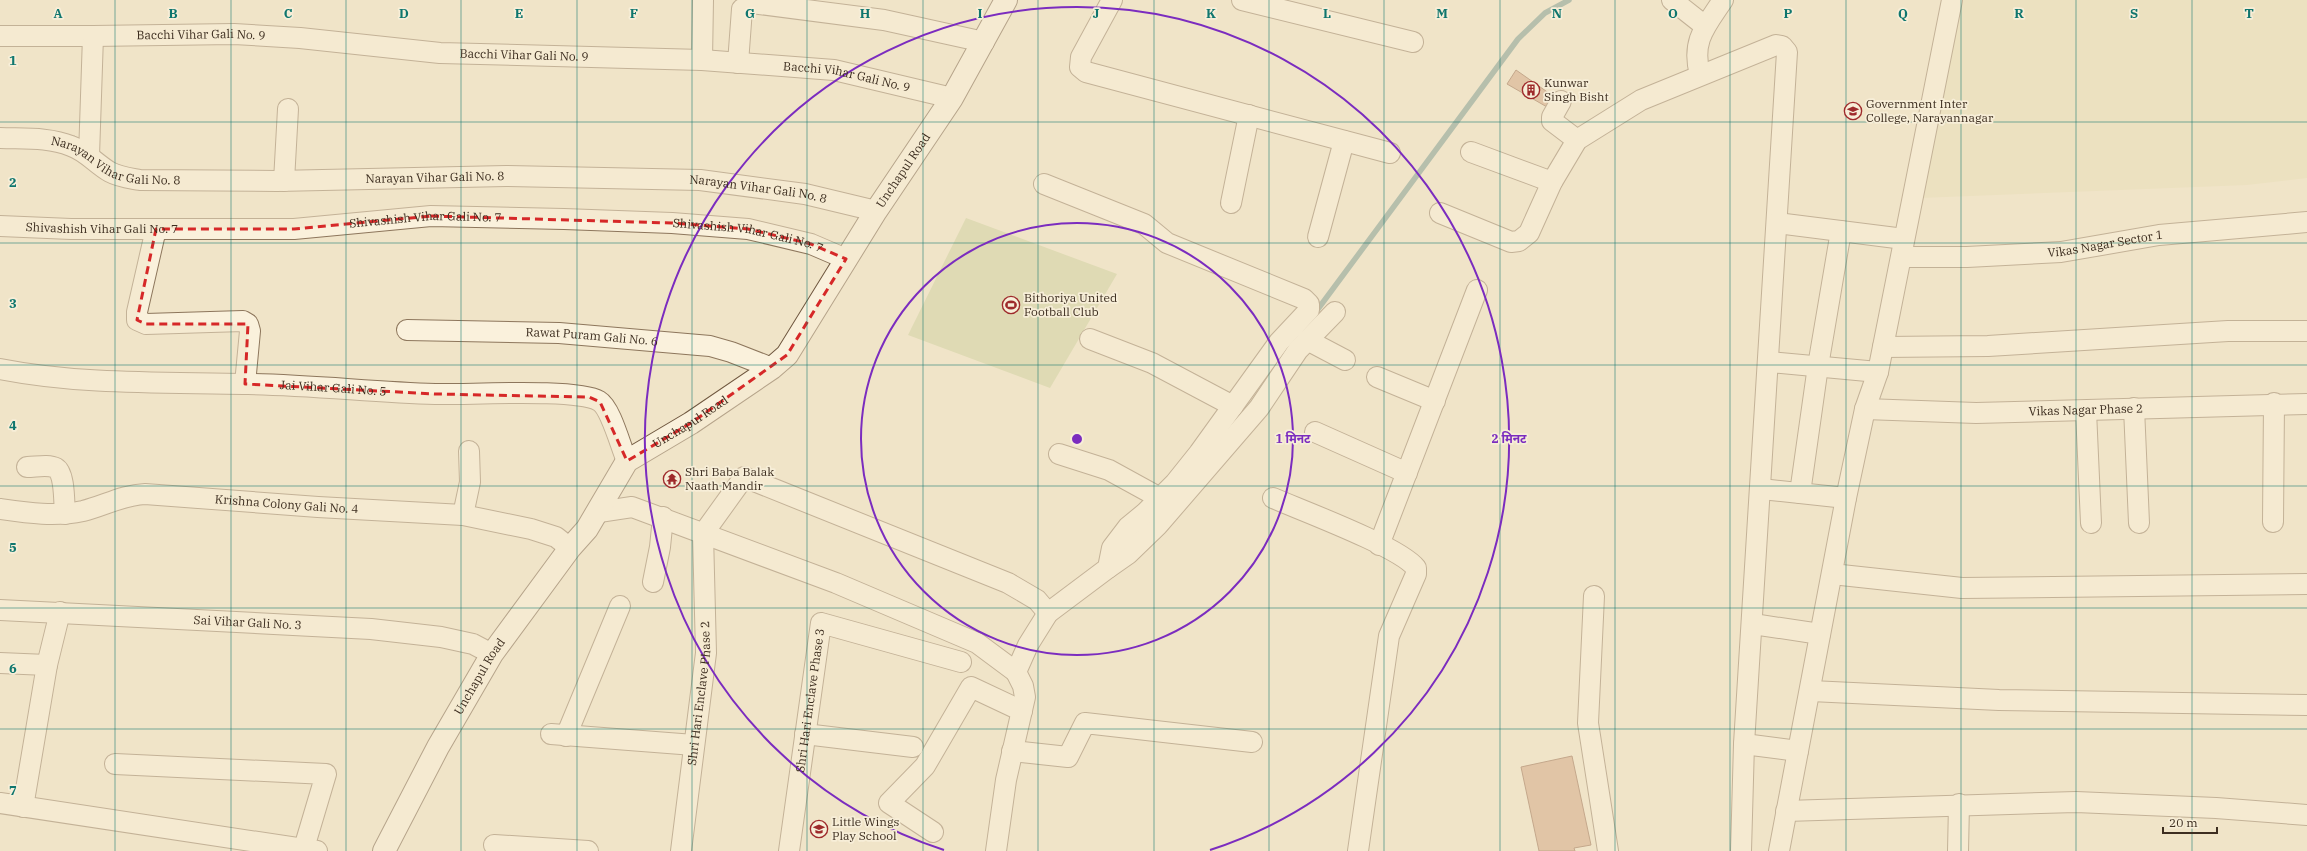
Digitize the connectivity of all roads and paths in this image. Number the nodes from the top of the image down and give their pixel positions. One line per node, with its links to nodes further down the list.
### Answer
1 (703, 0): 13 (street)
2 (1006, 0): 11 (street, Unchapul Road)
3 (1112, 0): 19 (street)
4 (1242, 0): 12 (street)
5 (1672, 0): 8 (street)
6 (1723, 0): 8 (street)
7 (1952, 0): 38 (street)
8 (1705, 26): 15 (street)
9 (0, 36): 10 (street, Bacchi Vihar Gali No. 9)
10 (93, 36): 13 (street, Bacchi Vihar Gali No. 9); 25 (street)
11 (984, 42): 14 (street); 16 (street, Unchapul Road)
12 (1412, 42)
13 (702, 60): 14 (street, Bacchi Vihar Gali No. 9)
14 (738, 63): 16 (street, Bacchi Vihar Gali No. 9)
15 (1700, 75): 21 (street); 33 (street)
16 (952, 98): 30 (street, Unchapul Road)
17 (1561, 101): 21 (street)
18 (288, 109): 26 (street)
19 (1249, 115): 22 (street); 29 (street)
20 (0, 138): 25 (street, Narayan Vihar Gali No. 8)
21 (1577, 140): 27 (street)
22 (1344, 141): 24 (street); 37 (street)
23 (1471, 152): 27 (street)
24 (1390, 153)
25 (89, 156): 26 (street, Narayan Vihar Gali No. 8)
26 (284, 181): 30 (street, Narayan Vihar Gali No. 8)
27 (1552, 182): 31 (street)
28 (1044, 184): 58 (street)
29 (1231, 204)
30 (876, 211): 39 (street, Unchapul Road)
31 (1440, 213)
32 (2307, 222): 38 (street, Vikas Nagar Sector 1)
33 (1777, 223): 36 (street, Vikas Nagar Sector 1); 48 (street)
34 (0, 226): 35 (street, Shivashish Vihar Gali No. 7)
35 (156, 229): 39 (street, Shivashish Vihar Gali No. 7); 54 (street)
36 (1841, 231): 38 (street, Vikas Nagar Sector 1); 49 (street)
37 (1318, 237)
38 (1903, 248): 46 (street)
39 (846, 259): 50 (street, Unchapul Road)
40 (1477, 290): 55 (street)
41 (1335, 312): 45 (street)
42 (407, 330): 50 (street, Rawat Puram Gali No. 6)
43 (2307, 331): 46 (street)
44 (1090, 339): 58 (street)
45 (1308, 340): 47 (street); 84 (street)
46 (1883, 347): 52 (street)
47 (1345, 360)
48 (1769, 362): 49 (street); 68 (street)
49 (1818, 366): 52 (street); 69 (street)
50 (772, 368): 65 (street, Unchapul Road)
51 (0, 369): 54 (street, Jai Vihar Gali No. 5)
52 (1878, 372): 60 (street)
53 (1377, 377): 55 (street)
54 (245, 384): 65 (street, Jai Vihar Gali No. 5)
55 (1435, 401): 67 (street)
56 (2274, 403): 57 (street, Vikas Nagar Phase 2); 59 (street, Vikas Nagar Phase 2); 78 (street)
57 (2307, 404)
58 (1233, 406): 70 (street)
59 (2134, 408): 61 (street, Vikas Nagar Phase 2); 80 (street)
60 (1865, 409): 61 (street, Vikas Nagar Phase 2); 72 (street)
61 (2086, 411): 79 (street)
62 (1316, 432): 67 (street)
63 (469, 451): 76 (street)
64 (1059, 454): 70 (street)
65 (628, 461): 74 (street, Unchapul Road)
66 (27, 467): 75 (street)
67 (1407, 473): 82 (street)
68 (1761, 489): 69 (street); 93 (street)
69 (1800, 493): 72 (street)
70 (1160, 498): 84 (street)
71 (1273, 498): 82 (street)
72 (1846, 498): 85 (street)
73 (0, 509): 75 (street, Krishna Colony Gali No. 4)
74 (599, 512): 77 (street); 83 (street, Unchapul Road)
75 (65, 514): 76 (street, Krishna Colony Gali No. 4)
76 (463, 515): 83 (street, Krishna Colony Gali No. 4)
77 (662, 517): 81 (street); 86 (street)
78 (2273, 522)
79 (2091, 523)
80 (2139, 523)
81 (703, 534): 92 (street); 99 (street); 106 (street, Shri Hari Enclave Phase 2)
82 (1379, 544): 124 (street)
83 (570, 548): 95 (street, Unchapul Road)
84 (1108, 568): 92 (street)
85 (1832, 574): 87 (street); 94 (street)
86 (653, 582)
87 (2307, 584)
88 (1594, 596): 125 (street)
89 (620, 606): 106 (street)
90 (0, 610): 91 (street, Sai Vihar Gali No. 3)
91 (60, 612): 95 (street, Sai Vihar Gali No. 3); 98 (street)
92 (1048, 613): 99 (street)
93 (1752, 624): 94 (street); 105 (street)
94 (1820, 634): 100 (street)
95 (492, 654): 119 (street, Unchapul Road)
96 (961, 662): 103 (street, Shri Hari Enclave Phase 3)
97 (0, 663): 98 (street)
98 (47, 665): 113 (street)
99 (1016, 672): 102 (street)
100 (1811, 691): 101 (street); 109 (street)
101 (2307, 705)
102 (1022, 711): 108 (street); 116 (street)
103 (805, 734): 107 (street); 122 (street, Shri Hari Enclave Phase 3)
104 (1252, 742): 108 (street)
105 (1744, 744): 109 (street); 126 (street)
106 (694, 745): 121 (street, Shri Hari Enclave Phase 2)
107 (913, 747)
108 (1012, 751): 123 (street)
109 (1798, 751): 114 (street)
110 (115, 764): 118 (street)
111 (0, 803): 113 (street)
112 (1959, 804): 114 (street); 115 (street); 128 (street)
113 (23, 807): 118 (street)
114 (1786, 811): 127 (street)
115 (2307, 816)
116 (933, 832)
117 (494, 845): 120 (street)
118 (311, 849)
119 (384, 851)
120 (588, 851)
121 (681, 851)
122 (789, 851)
123 (996, 851)
124 (1358, 851)
125 (1608, 851)
126 (1741, 851)
127 (1779, 851)
128 (1958, 851)

